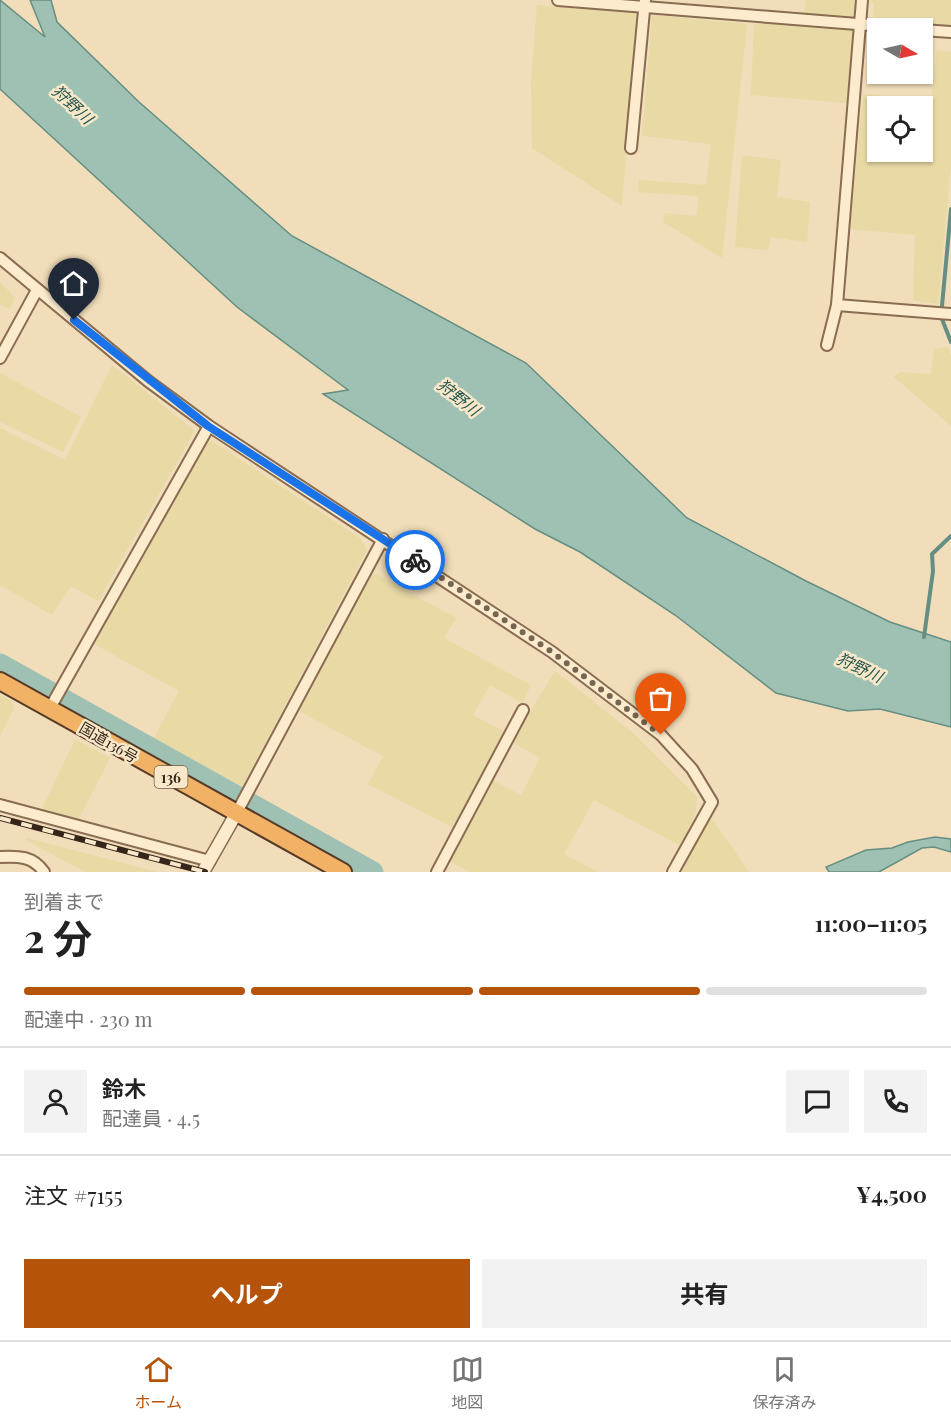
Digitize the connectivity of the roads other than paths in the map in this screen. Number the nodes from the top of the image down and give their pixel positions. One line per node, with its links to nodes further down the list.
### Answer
1 (558, 0): 3 (street)
2 (862, 0): 4 (street)
3 (644, 4): 4 (street); 8 (street)
4 (860, 24): 5 (street); 11 (street)
5 (867, 25)
6 (933, 31): 7 (street)
7 (951, 33)
8 (631, 148)
9 (0, 258): 10 (street)
10 (37, 290): 13 (street); 16 (street)
11 (837, 305): 12 (street); 14 (street)
12 (951, 314)
13 (4, 342): 15 (street)
14 (827, 345)
15 (0, 358)
16 (208, 426): 17 (street); 19 (street)
17 (383, 539): 21 (street); 29 (street)
18 (0, 681): 19 (highway, 国道136号 / 136)
19 (50, 708): 21 (highway, 国道136号 / 136)
20 (523, 710): 28 (street)
21 (241, 803): 24 (street); 27 (highway, 国道136号 / 136)
22 (0, 805): 24 (street)
23 (0, 857): 25 (street)
24 (210, 861): 26 (street)
25 (44, 872)
26 (203, 872)
27 (343, 872)
28 (437, 872)
29 (673, 872)

